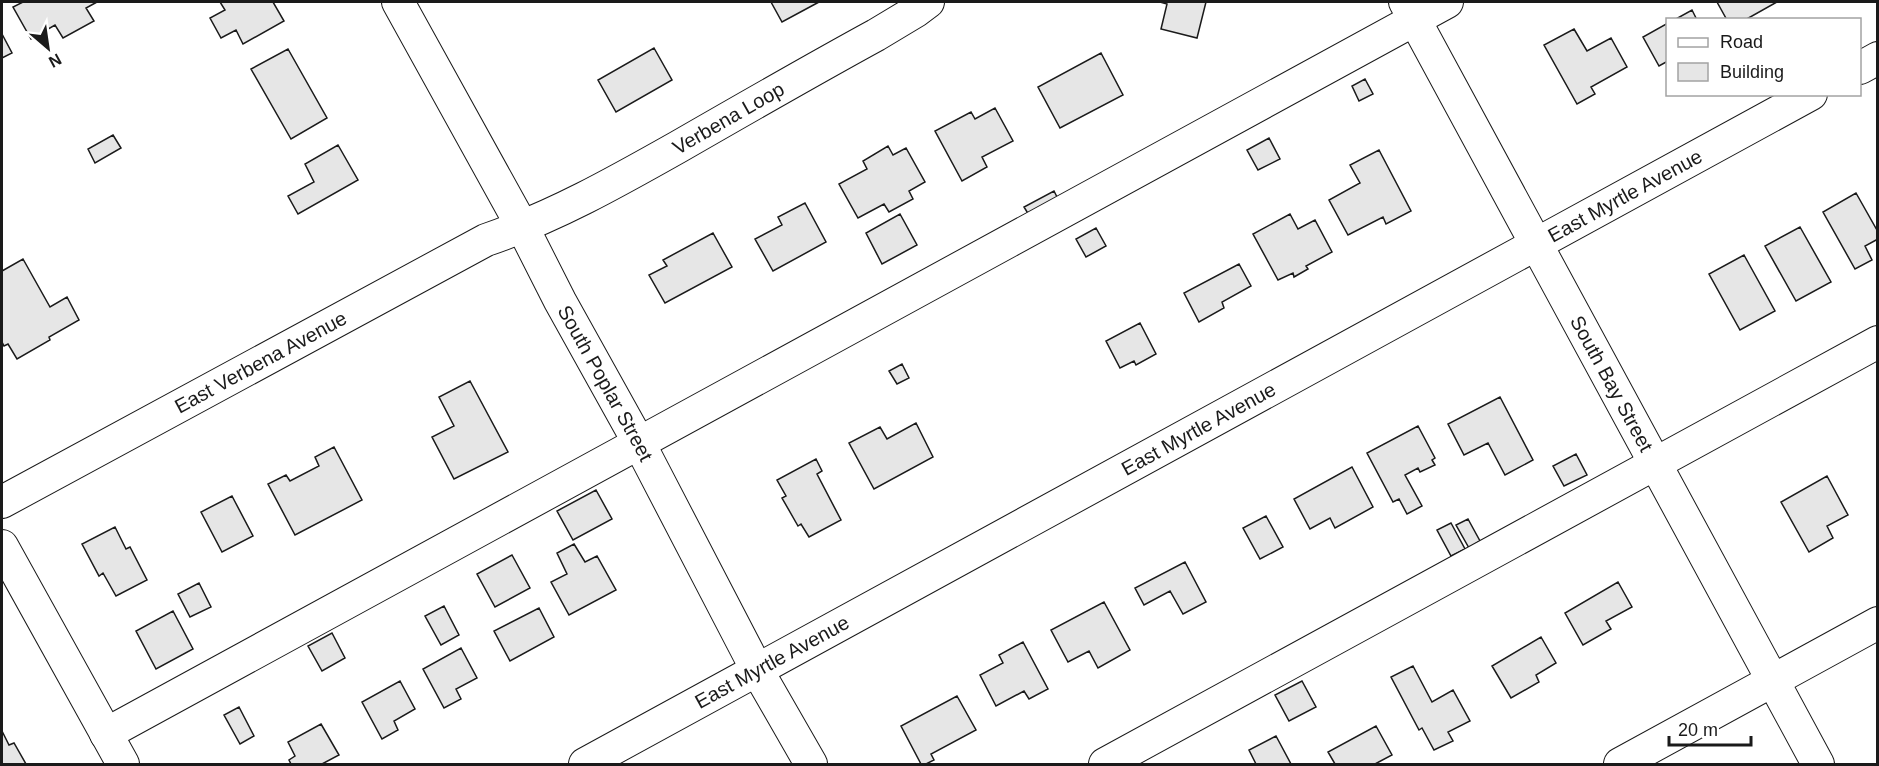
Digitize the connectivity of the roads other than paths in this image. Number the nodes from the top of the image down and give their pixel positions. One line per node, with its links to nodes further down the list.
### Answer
1 (398, 2): 8 (street, South Poplar Street)
2 (928, 2): 8 (street, Verbena Loop)
3 (1447, 2): 4 (street)
4 (1410, 10): 9 (street, South Bay Street); 11 (street)
5 (1878, 58): 6 (street)
6 (1861, 67)
7 (1807, 96): 9 (street, East Myrtle Avenue)
8 (523, 228): 11 (street, South Poplar Street); 13 (street, East Verbena Avenue)
9 (1536, 245): 12 (street, South Bay Street); 17 (street, East Myrtle Avenue)
10 (1878, 342): 12 (street)
11 (639, 443): 17 (street, South Poplar Street); 19 (street)
12 (1654, 465): 18 (street, South Bay Street); 23 (street)
13 (2, 502)
14 (2, 546): 15 (street)
15 (10, 580): 19 (street)
16 (1878, 623): 18 (street)
17 (757, 670): 21 (street, East Myrtle Avenue); 22 (street, South Poplar Street)
18 (1773, 680): 24 (street); 25 (street, South Bay Street)
19 (106, 734): 20 (street)
20 (123, 765)
21 (585, 765)
22 (811, 765)
23 (1106, 765)
24 (1620, 765)
25 (1818, 765)

